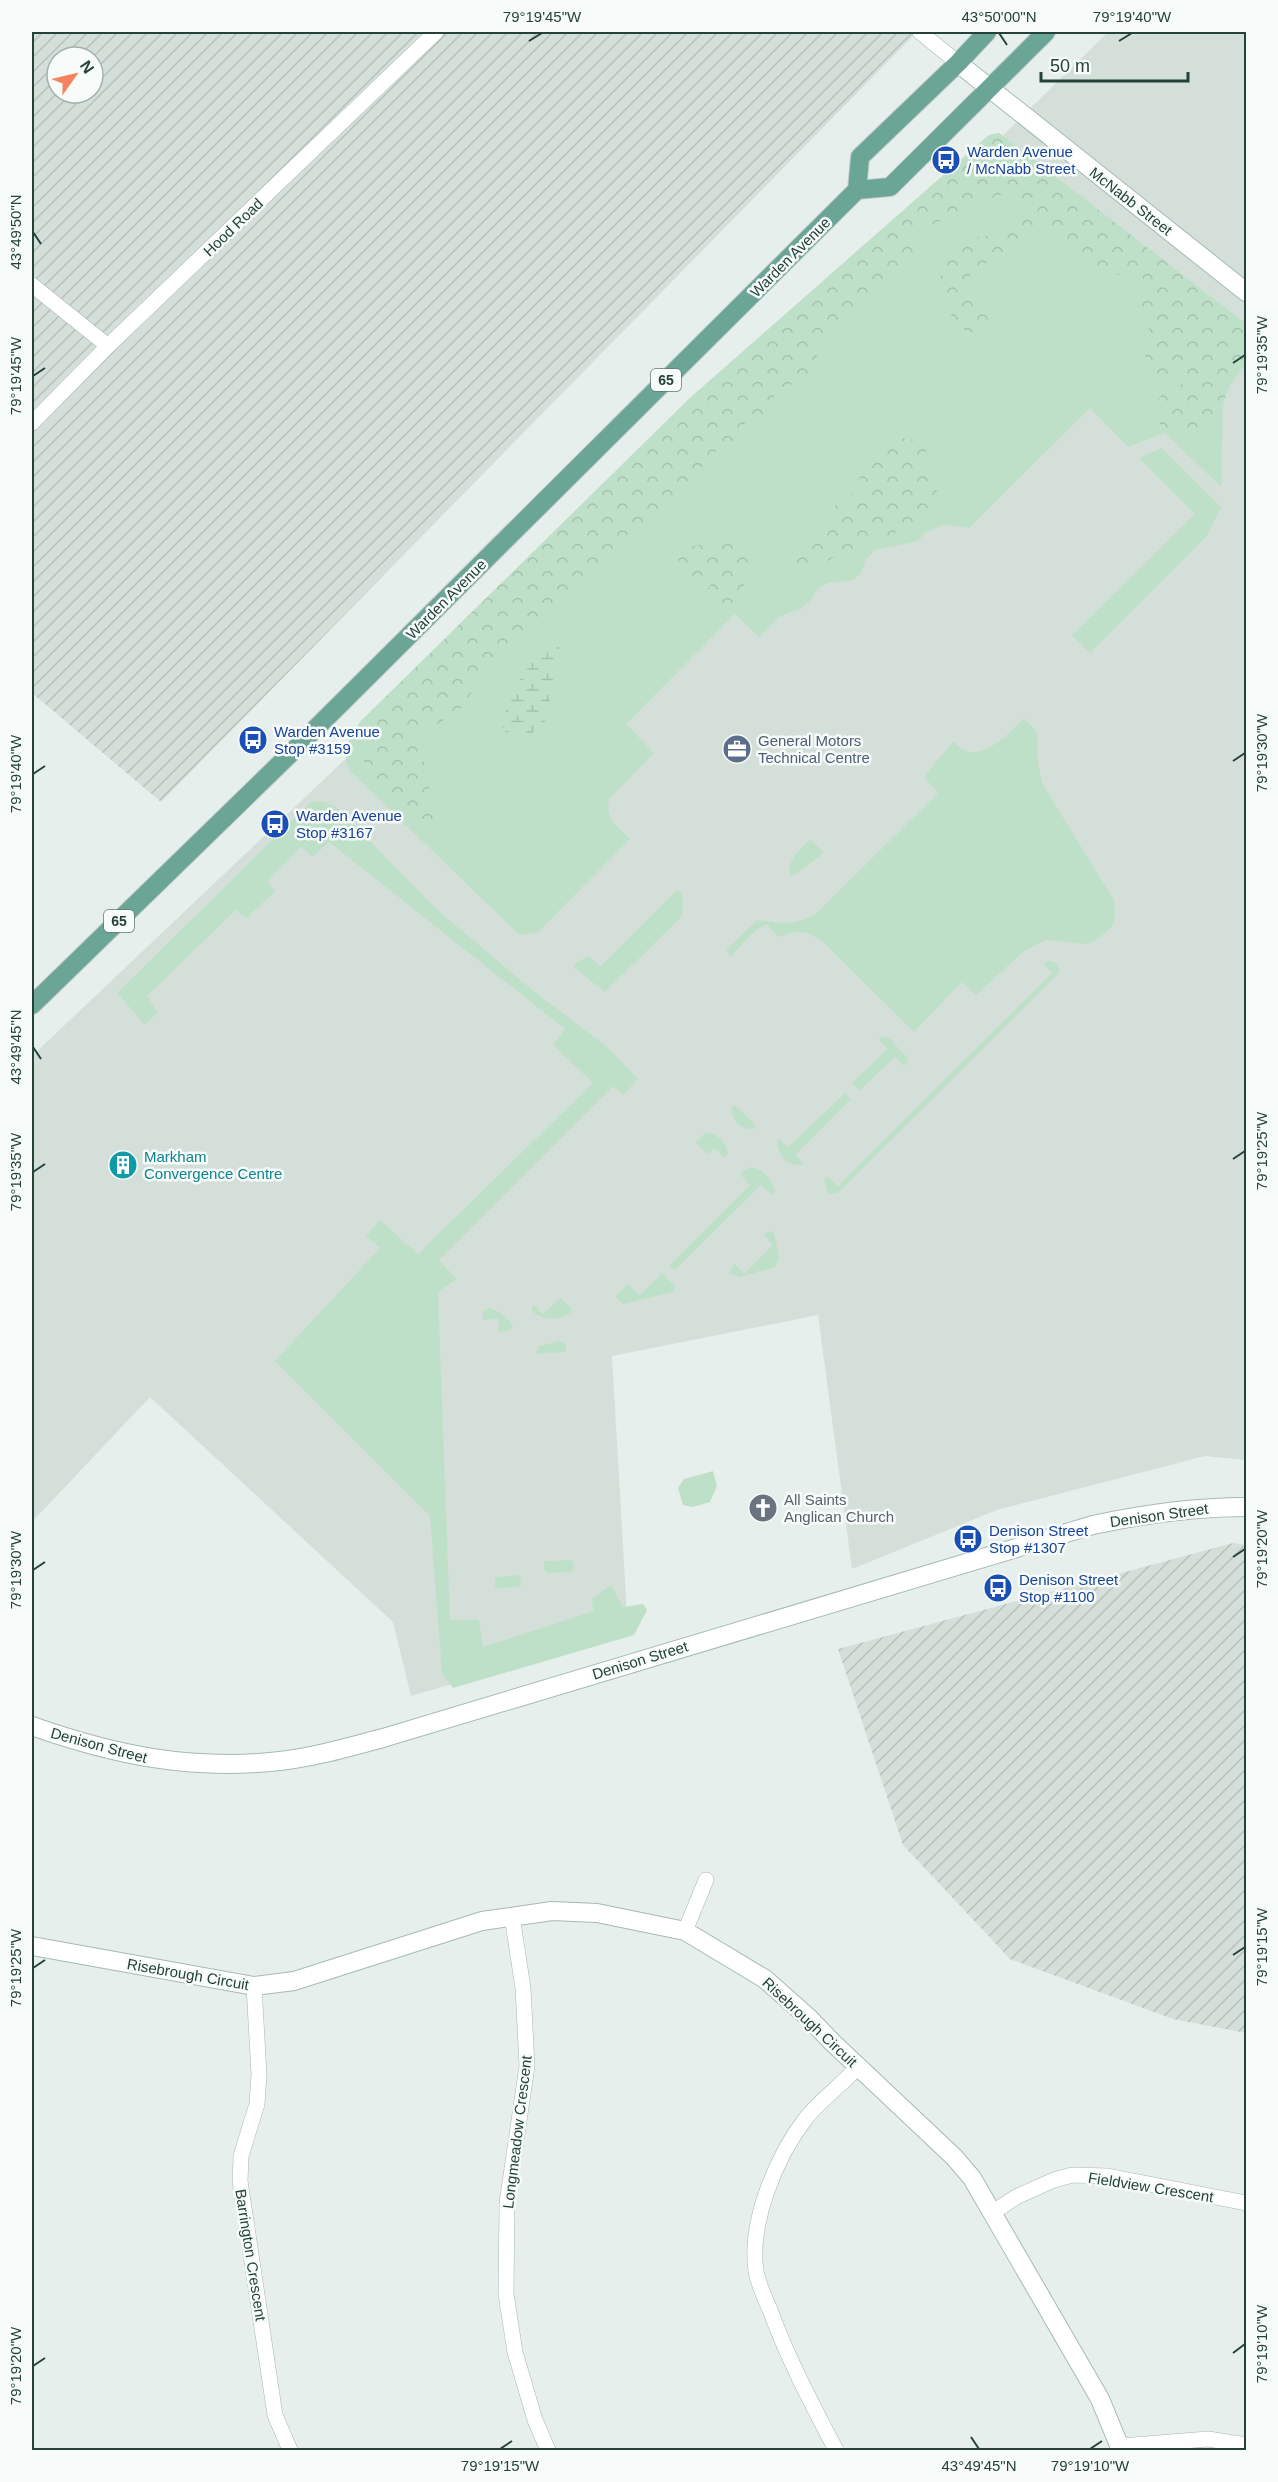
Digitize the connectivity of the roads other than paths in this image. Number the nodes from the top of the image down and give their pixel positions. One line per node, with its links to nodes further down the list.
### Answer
1 (435, 32): 10 (street, Hood Road)
2 (920, 32): 5 (street)
3 (987, 32): 5 (main road)
4 (1046, 32): 6 (main road)
5 (958, 63): 6 (street, McNabb Street); 7 (main road)
6 (988, 88): 7 (main road); 9 (street, McNabb Street)
7 (857, 190): 12 (main road, Warden Avenue / 65)
8 (32, 285): 10 (street)
9 (1246, 292)
10 (108, 346): 11 (street, Hood Road)
11 (32, 423)
12 (32, 1005)
13 (1246, 1507): 14 (street, Denison Street)
14 (32, 1726)
15 (706, 1880): 17 (street)
16 (512, 1916): 17 (street, Risebrough Circuit); 19 (street, Risebrough Circuit); 26 (street, Longmeadow Crescent)
17 (686, 1931): 20 (street, Risebrough Circuit)
18 (32, 1946): 19 (street, Risebrough Circuit)
19 (254, 1986): 25 (street, Barrington Crescent)
20 (858, 2067): 22 (street, Risebrough Circuit); 27 (street)
21 (1246, 2203): 22 (street, Fieldview Crescent)
22 (992, 2213): 24 (street, Risebrough Circuit)
23 (1246, 2445): 24 (street)
24 (1121, 2448)
25 (290, 2451)
26 (548, 2451)
27 (836, 2451)

